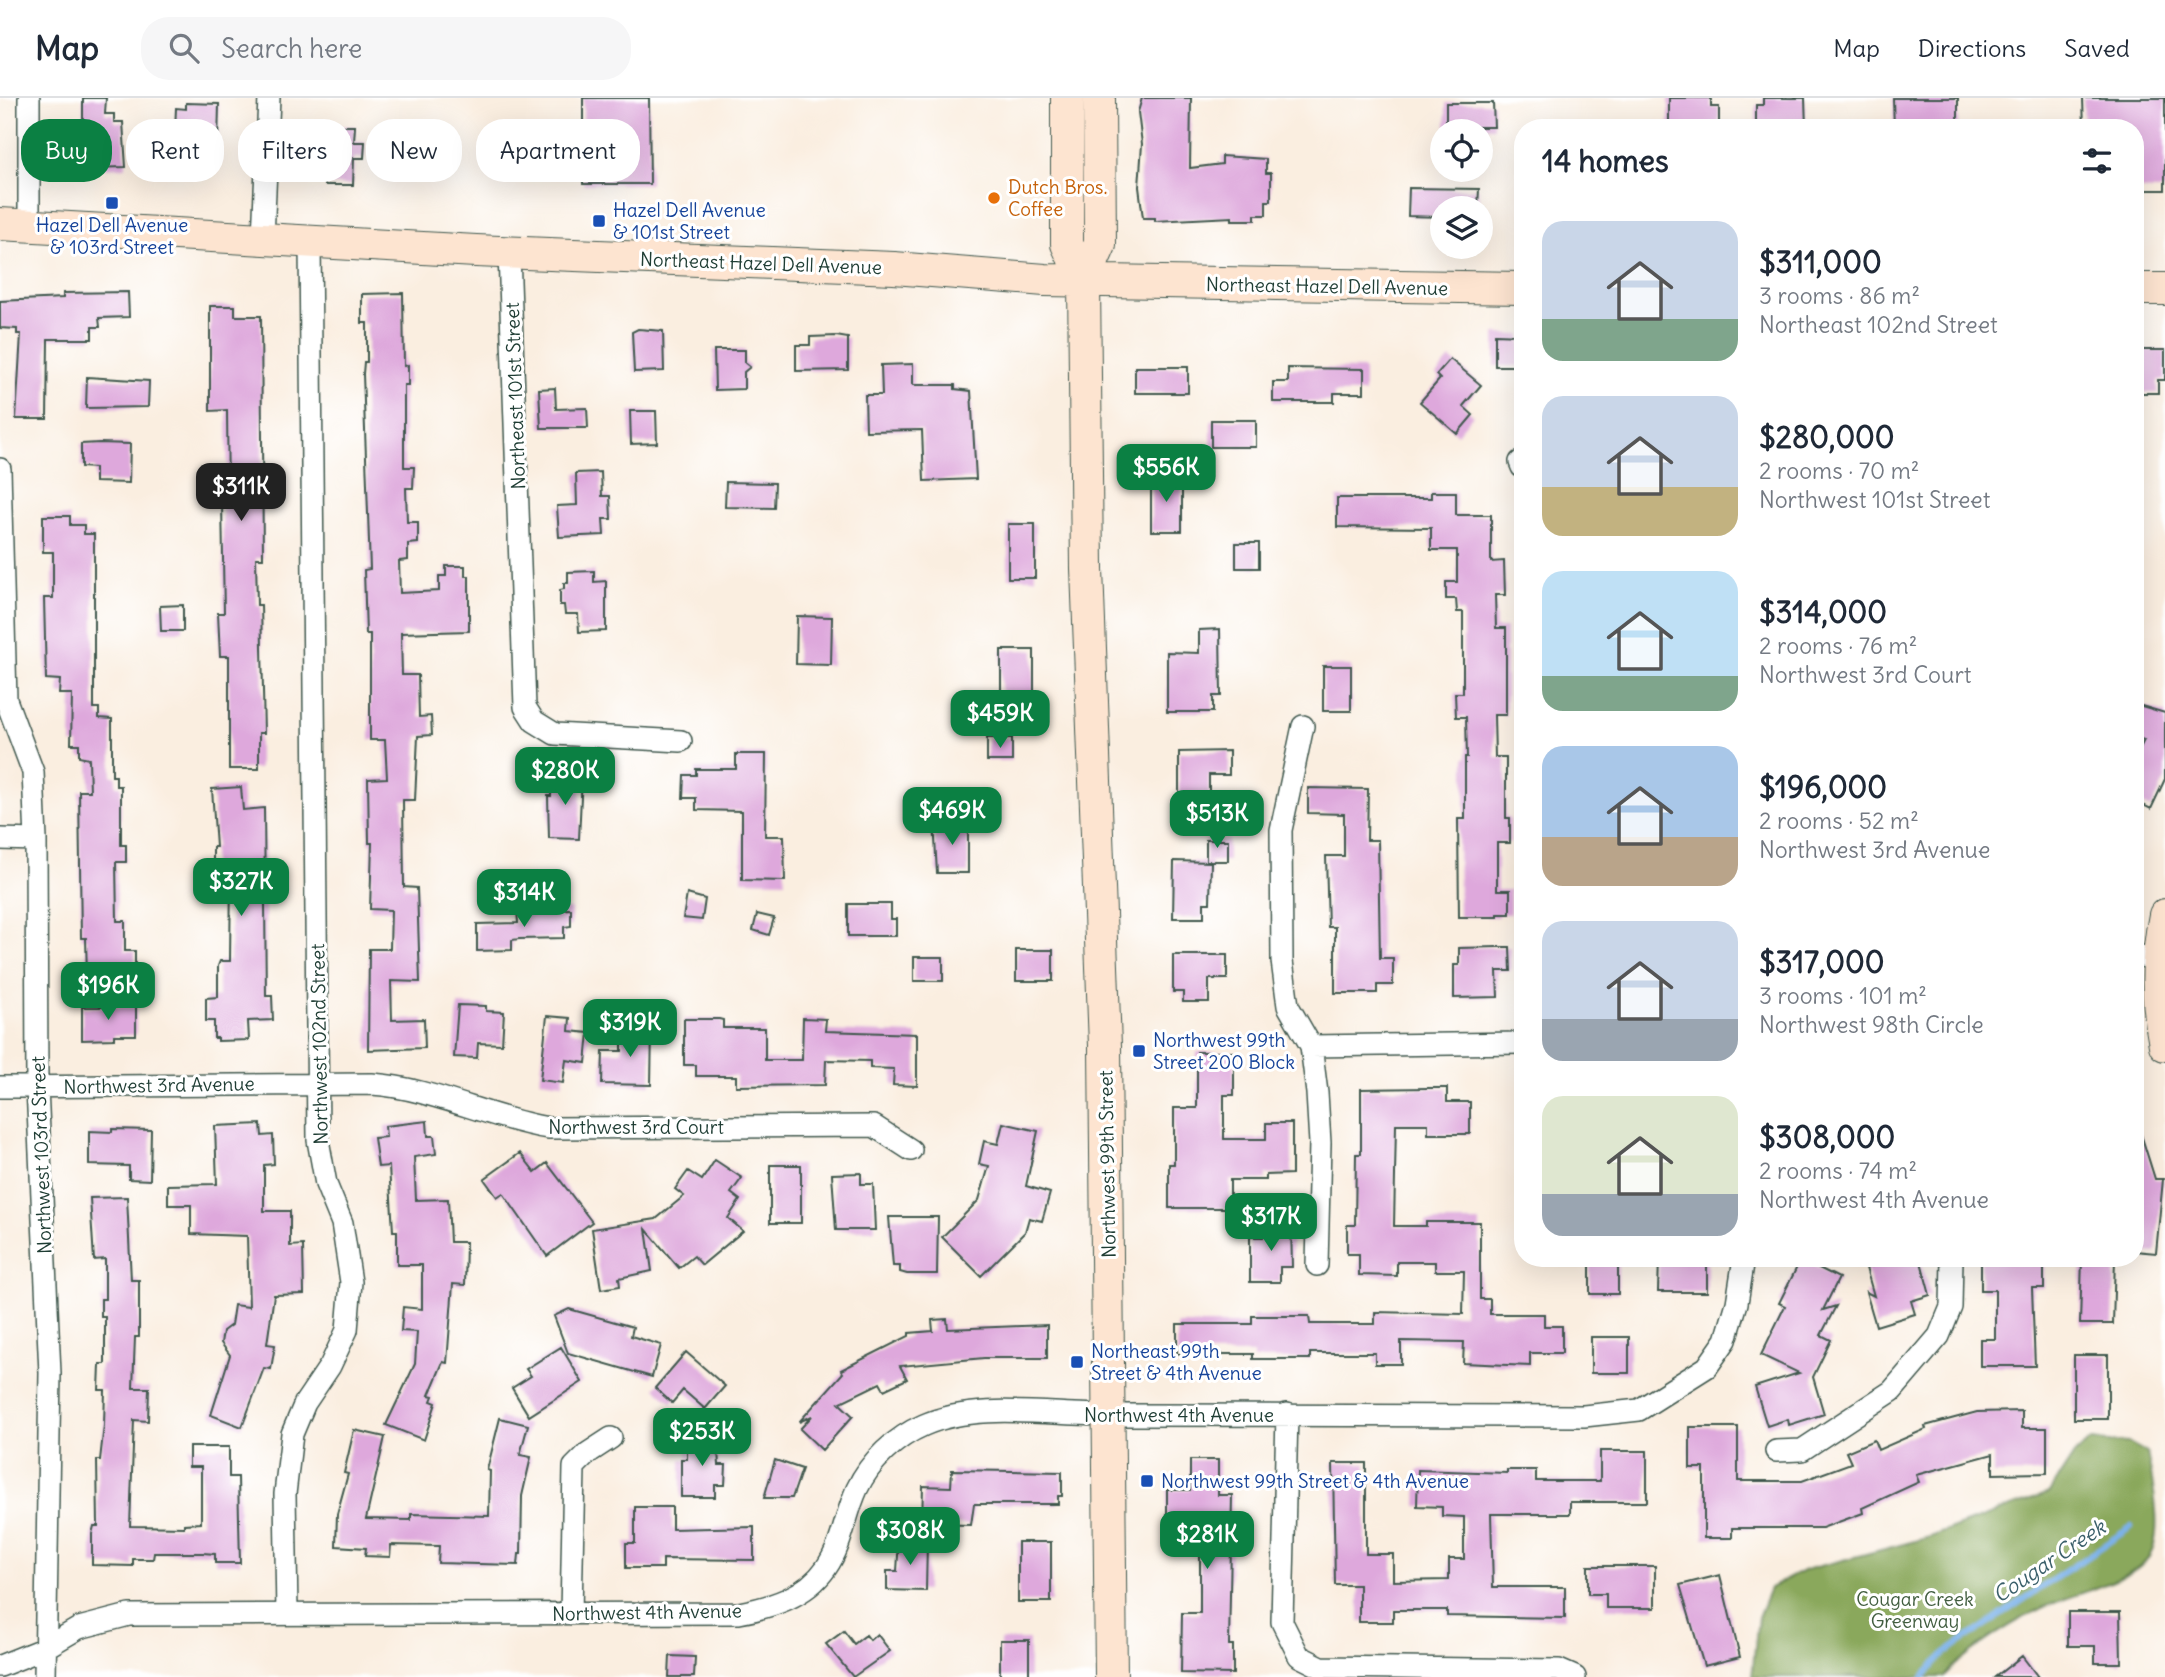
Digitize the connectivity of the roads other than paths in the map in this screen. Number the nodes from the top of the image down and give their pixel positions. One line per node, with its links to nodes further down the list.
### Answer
1 (29, 98): 5 (street)
2 (270, 98): 6 (street)
3 (1067, 98): 9 (main road)
4 (1099, 98): 9 (main road)
5 (14, 225): 6 (main road, Northeast Hazel Dell Avenue)
6 (263, 238): 7 (main road, Northeast Hazel Dell Avenue)
7 (310, 242): 8 (main road, Northeast Hazel Dell Avenue); 23 (street, Northwest 102nd Street)
8 (509, 253): 9 (main road, Northeast Hazel Dell Avenue); 15 (street, Northeast 101st Street)
9 (1084, 281): 10 (main road, Northeast Hazel Dell Avenue); 31 (main road, Northwest 99th Street)
10 (1514, 288)
11 (2144, 289): 12 (main road)
12 (2165, 289)
13 (0, 469): 17 (street, Northwest 103rd Street)
14 (1303, 726): 22 (street)
15 (681, 741)
16 (0, 839): 17 (street)
17 (36, 840): 25 (street, Northwest 103rd Street)
18 (2165, 915): 19 (main road)
19 (2146, 956): 21 (main road)
20 (1514, 1044): 22 (street)
21 (2165, 1045)
22 (1311, 1046): 27 (street)
23 (318, 1083): 25 (street, Northwest 3rd Avenue); 26 (street, Northwest 3rd Court); 34 (street, Northwest 102nd Street)
24 (0, 1087): 25 (street, Northwest 3rd Avenue)
25 (37, 1087): 36 (street, Northwest 103rd Street)
26 (911, 1150)
27 (1317, 1265)
28 (1743, 1267): 30 (street, Northwest 4th Avenue)
29 (1952, 1267): 33 (street)
30 (1287, 1414): 31 (street, Northwest 4th Avenue); 40 (street)
31 (1110, 1416): 35 (street, Northwest 4th Avenue); 39 (main road, Northwest 99th Street)
32 (611, 1438): 35 (street)
33 (1776, 1451)
34 (287, 1613): 35 (street, Northwest 4th Avenue); 36 (street, Northwest 4th Avenue)
35 (571, 1614)
36 (45, 1648): 37 (street, Northwest 4th Avenue); 38 (street, Northwest 103rd Street)
37 (0, 1667)
38 (45, 1677)
39 (1111, 1677)
40 (1575, 1677)

